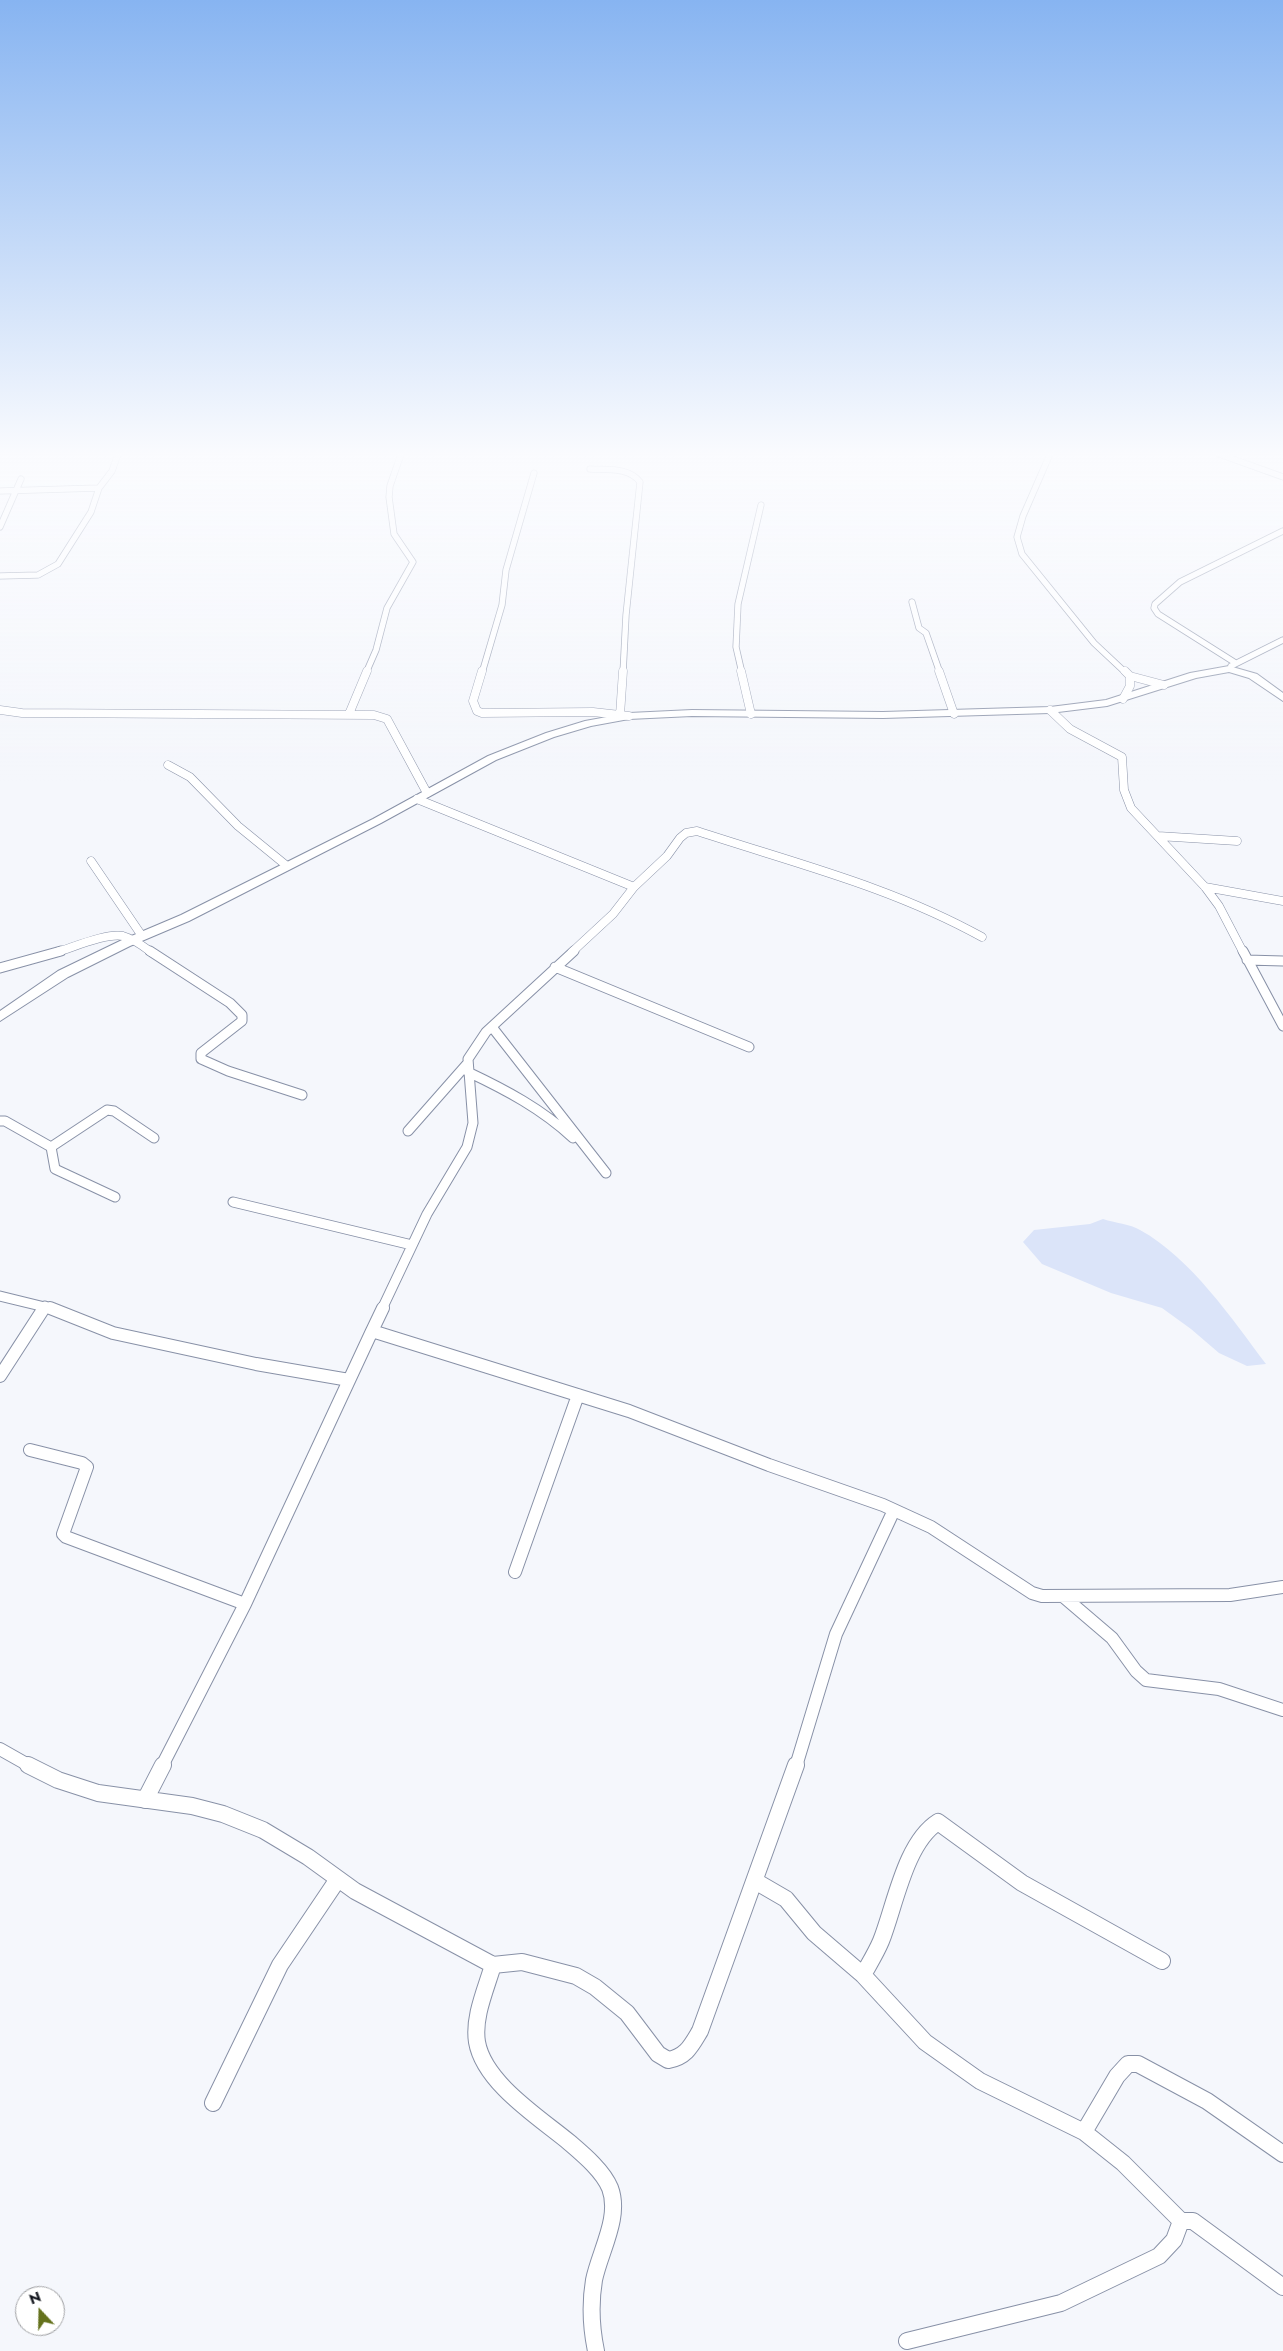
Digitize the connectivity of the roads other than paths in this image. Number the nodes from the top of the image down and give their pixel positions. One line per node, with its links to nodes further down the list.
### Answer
1 (58, 564): 8 (street)
2 (412, 564): 18 (street)
3 (508, 564): 21 (street)
4 (634, 564): 21 (street)
5 (747, 564): 19 (street)
6 (1029, 564): 12 (street)
7 (1217, 564): 11 (street)
8 (0, 576)
9 (912, 602): 20 (street)
10 (1283, 640): 11 (street)
11 (1231, 665): 13 (street); 14 (street)
12 (1130, 676): 13 (street); 15 (street)
13 (1164, 685): 15 (street)
14 (1283, 698)
15 (1122, 699): 17 (street)
16 (0, 710): 18 (street)
17 (1050, 710): 20 (street); 24 (street)
18 (349, 714): 23 (street)
19 (751, 714): 20 (street); 21 (street)
20 (954, 714)
21 (625, 715): 23 (street)
22 (168, 765): 27 (street)
23 (422, 796): 27 (street); 28 (street)
24 (1158, 836): 25 (street); 29 (street)
25 (1237, 841)
26 (91, 861): 32 (street)
27 (287, 866): 32 (street)
28 (634, 887): 31 (street); 35 (street)
29 (1205, 887): 30 (street); 33 (street)
30 (1283, 901)
31 (982, 937)
32 (138, 938): 36 (street); 37 (street); 42 (street)
33 (1248, 960): 34 (street); 39 (street)
34 (1283, 961)
35 (555, 967): 38 (street); 40 (street)
36 (0, 968)
37 (0, 1017)
38 (492, 1026): 41 (street); 41 (street)
39 (1283, 1026)
40 (749, 1047)
41 (468, 1068): 44 (street); 49 (street)
42 (302, 1095)
43 (0, 1121): 46 (street)
44 (408, 1131)
45 (154, 1138): 46 (street)
46 (51, 1147): 47 (street)
47 (115, 1197)
48 (233, 1202): 49 (street)
49 (412, 1245): 52 (street)
50 (0, 1296): 51 (street)
51 (45, 1306): 53 (street); 54 (street)
52 (372, 1332): 54 (street); 55 (street)
53 (0, 1376)
54 (349, 1380): 61 (street)
55 (578, 1395): 57 (street); 58 (street)
56 (30, 1450): 61 (street)
57 (894, 1510): 60 (street); 66 (street)
58 (515, 1572)
59 (1283, 1587): 60 (street)
60 (1064, 1597): 62 (street)
61 (245, 1604): 64 (street)
62 (1283, 1710)
63 (0, 1749): 64 (street)
64 (145, 1800): 65 (street)
65 (338, 1878): 68 (street); 70 (street)
66 (755, 1881): 68 (street); 69 (street)
67 (1162, 1961): 69 (street)
68 (493, 1965): 76 (street)
69 (863, 1975): 71 (street)
70 (213, 2104)
71 (1084, 2132): 72 (street); 73 (street)
72 (1283, 2154)
73 (1181, 2221): 74 (street); 75 (street)
74 (1283, 2287)
75 (907, 2342)
76 (596, 2351)

